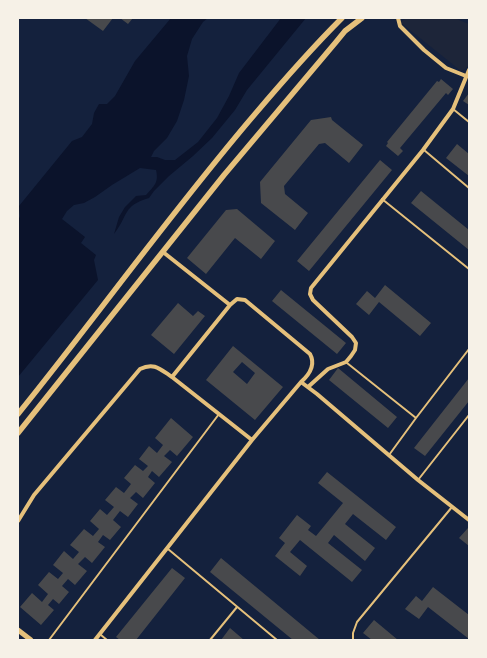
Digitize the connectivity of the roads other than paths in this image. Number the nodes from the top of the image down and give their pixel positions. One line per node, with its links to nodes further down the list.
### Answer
1 (342, 18): 19 (main road)
2 (362, 18): 11 (main road)
3 (398, 18): 5 (street)
4 (469, 70): 5 (street)
5 (466, 76): 6 (street)
6 (454, 109): 7 (lane); 8 (street)
7 (469, 122)
8 (423, 150): 9 (lane); 10 (street)
9 (469, 188)
10 (382, 199): 12 (lane); 15 (street)
11 (163, 252): 13 (street); 23 (main road)
12 (469, 269)
13 (230, 305): 16 (street); 17 (street)
14 (469, 349): 22 (lane)
15 (346, 362): 18 (street); 22 (lane)
16 (172, 377): 20 (street); 29 (street)
17 (301, 382): 18 (street); 24 (street)
18 (308, 387): 25 (street)
19 (18, 414)
20 (219, 414): 24 (street); 35 (lane)
21 (469, 415): 26 (lane)
22 (416, 418): 25 (lane)
23 (18, 433)
24 (252, 440): 30 (street)
25 (389, 455): 26 (street)
26 (418, 480): 27 (street)
27 (452, 507): 28 (street); 40 (lane)
28 (469, 520)
29 (18, 521)
30 (167, 548): 31 (lane); 33 (street)
31 (237, 607): 38 (lane); 39 (lane)
32 (18, 630): 34 (street)
33 (100, 634): 36 (street); 37 (lane)
34 (31, 640)
35 (49, 640)
36 (95, 640)
37 (107, 640)
38 (210, 640)
39 (277, 640)
40 (353, 640)

